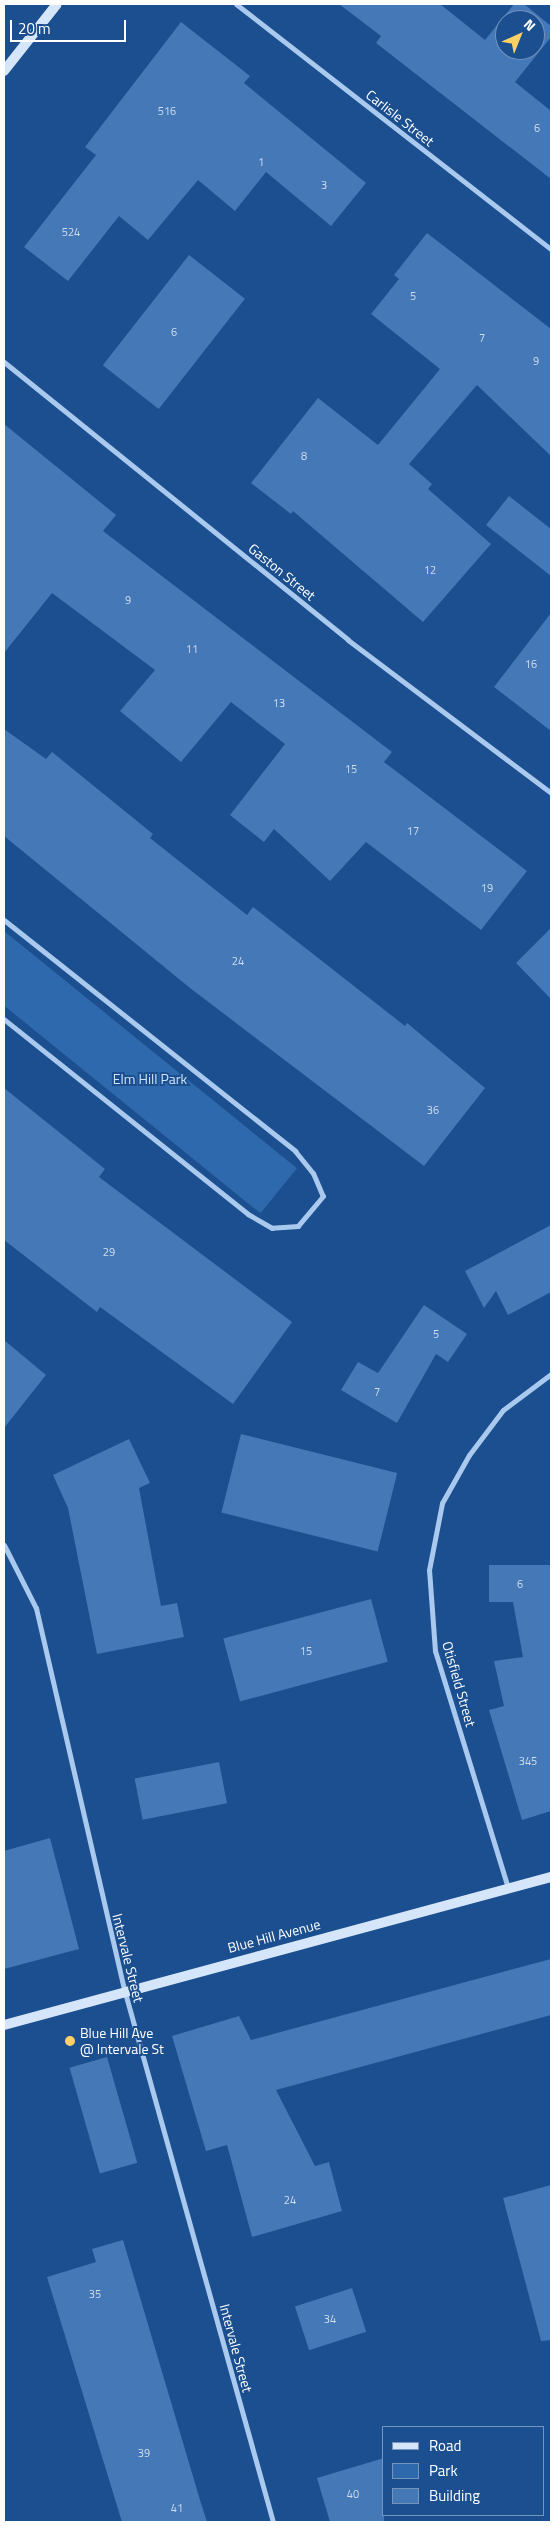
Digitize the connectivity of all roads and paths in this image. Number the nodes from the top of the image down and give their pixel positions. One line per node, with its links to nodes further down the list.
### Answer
1 (57, 4): 3 (main road)
2 (236, 4): 4 (street, Carlisle Street)
3 (4, 72)
4 (551, 249)
5 (4, 362): 6 (street, Gaston Street)
6 (551, 793)
7 (4, 920): 8 (street)
8 (4, 1019)
9 (551, 1374): 12 (street, Otisfield Street)
10 (4, 1545): 13 (street, Intervale Street)
11 (551, 1877): 12 (main road, Blue Hill Avenue)
12 (508, 1888): 13 (main road, Blue Hill Avenue)
13 (124, 1989): 14 (main road, Blue Hill Avenue); 15 (street, Intervale Street)
14 (4, 2025)
15 (273, 2522)

